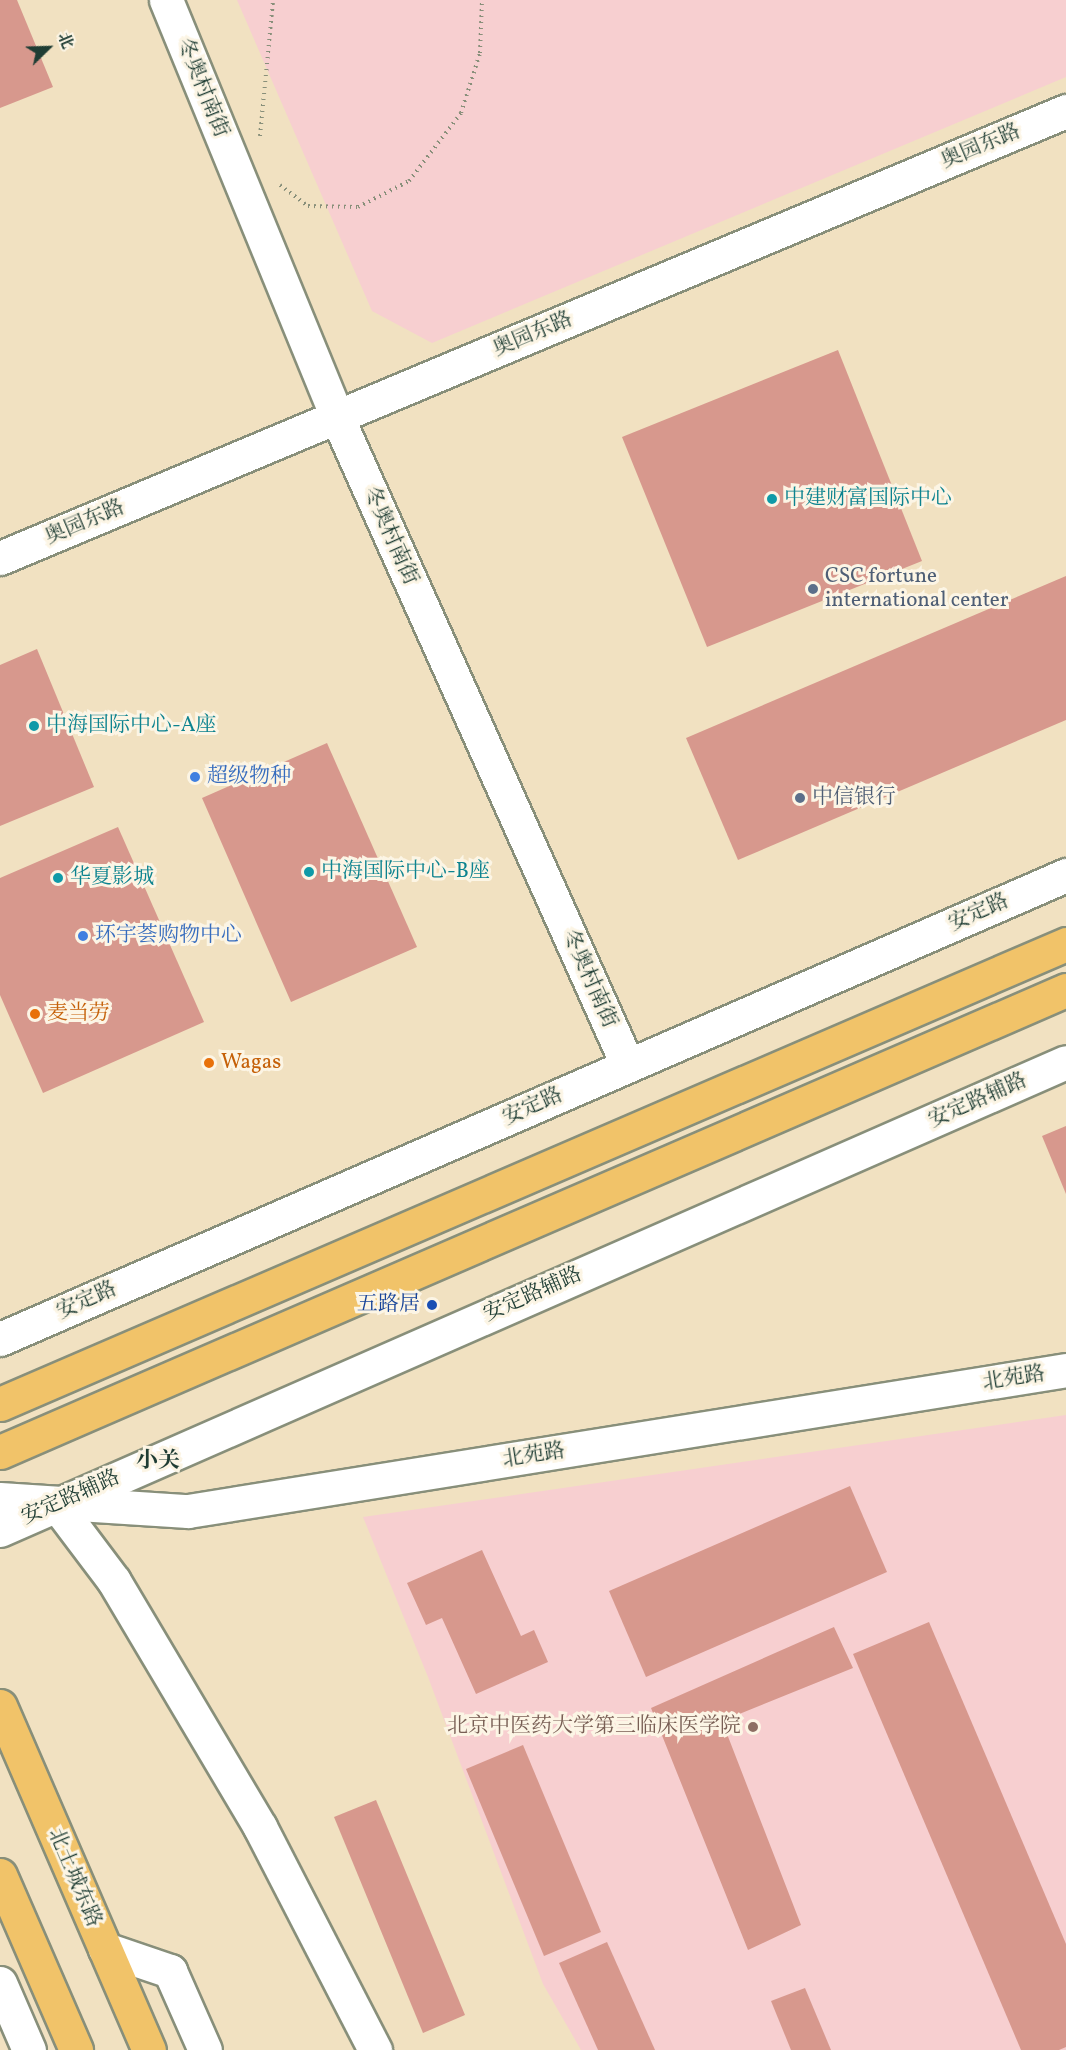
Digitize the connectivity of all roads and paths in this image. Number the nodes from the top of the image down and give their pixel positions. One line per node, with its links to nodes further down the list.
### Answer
1 (166, 0): 7 (street, 冬奥村南街)
2 (273, 0): 5 (path)
3 (482, 0): 6 (path)
4 (1066, 111): 7 (street, 奥园东路)
5 (263, 144)
6 (277, 177)
7 (337, 417): 8 (street, 奥园东路); 13 (street, 冬奥村南街)
8 (0, 558)
9 (1066, 875): 13 (street, 安定路)
10 (1066, 944): 16 (main road)
11 (1066, 990): 17 (main road)
12 (1066, 1062): 19 (street, 安定路辅路)
13 (628, 1066): 14 (street, 安定路)
14 (0, 1339)
15 (1066, 1370): 19 (street, 北苑路)
16 (0, 1404)
17 (0, 1452)
18 (0, 1499): 19 (street, 北苑路)
19 (56, 1504): 20 (street, 安定路辅路); 29 (street)
20 (0, 1530)
21 (0, 1706): 23 (main road, 北土城东路)
22 (0, 1875): 26 (main road)
23 (105, 1949): 27 (main road, 北土城东路); 28 (street)
24 (0, 1983): 25 (street)
25 (29, 2050)
26 (76, 2050)
27 (149, 2050)
28 (205, 2050)
29 (375, 2050)

